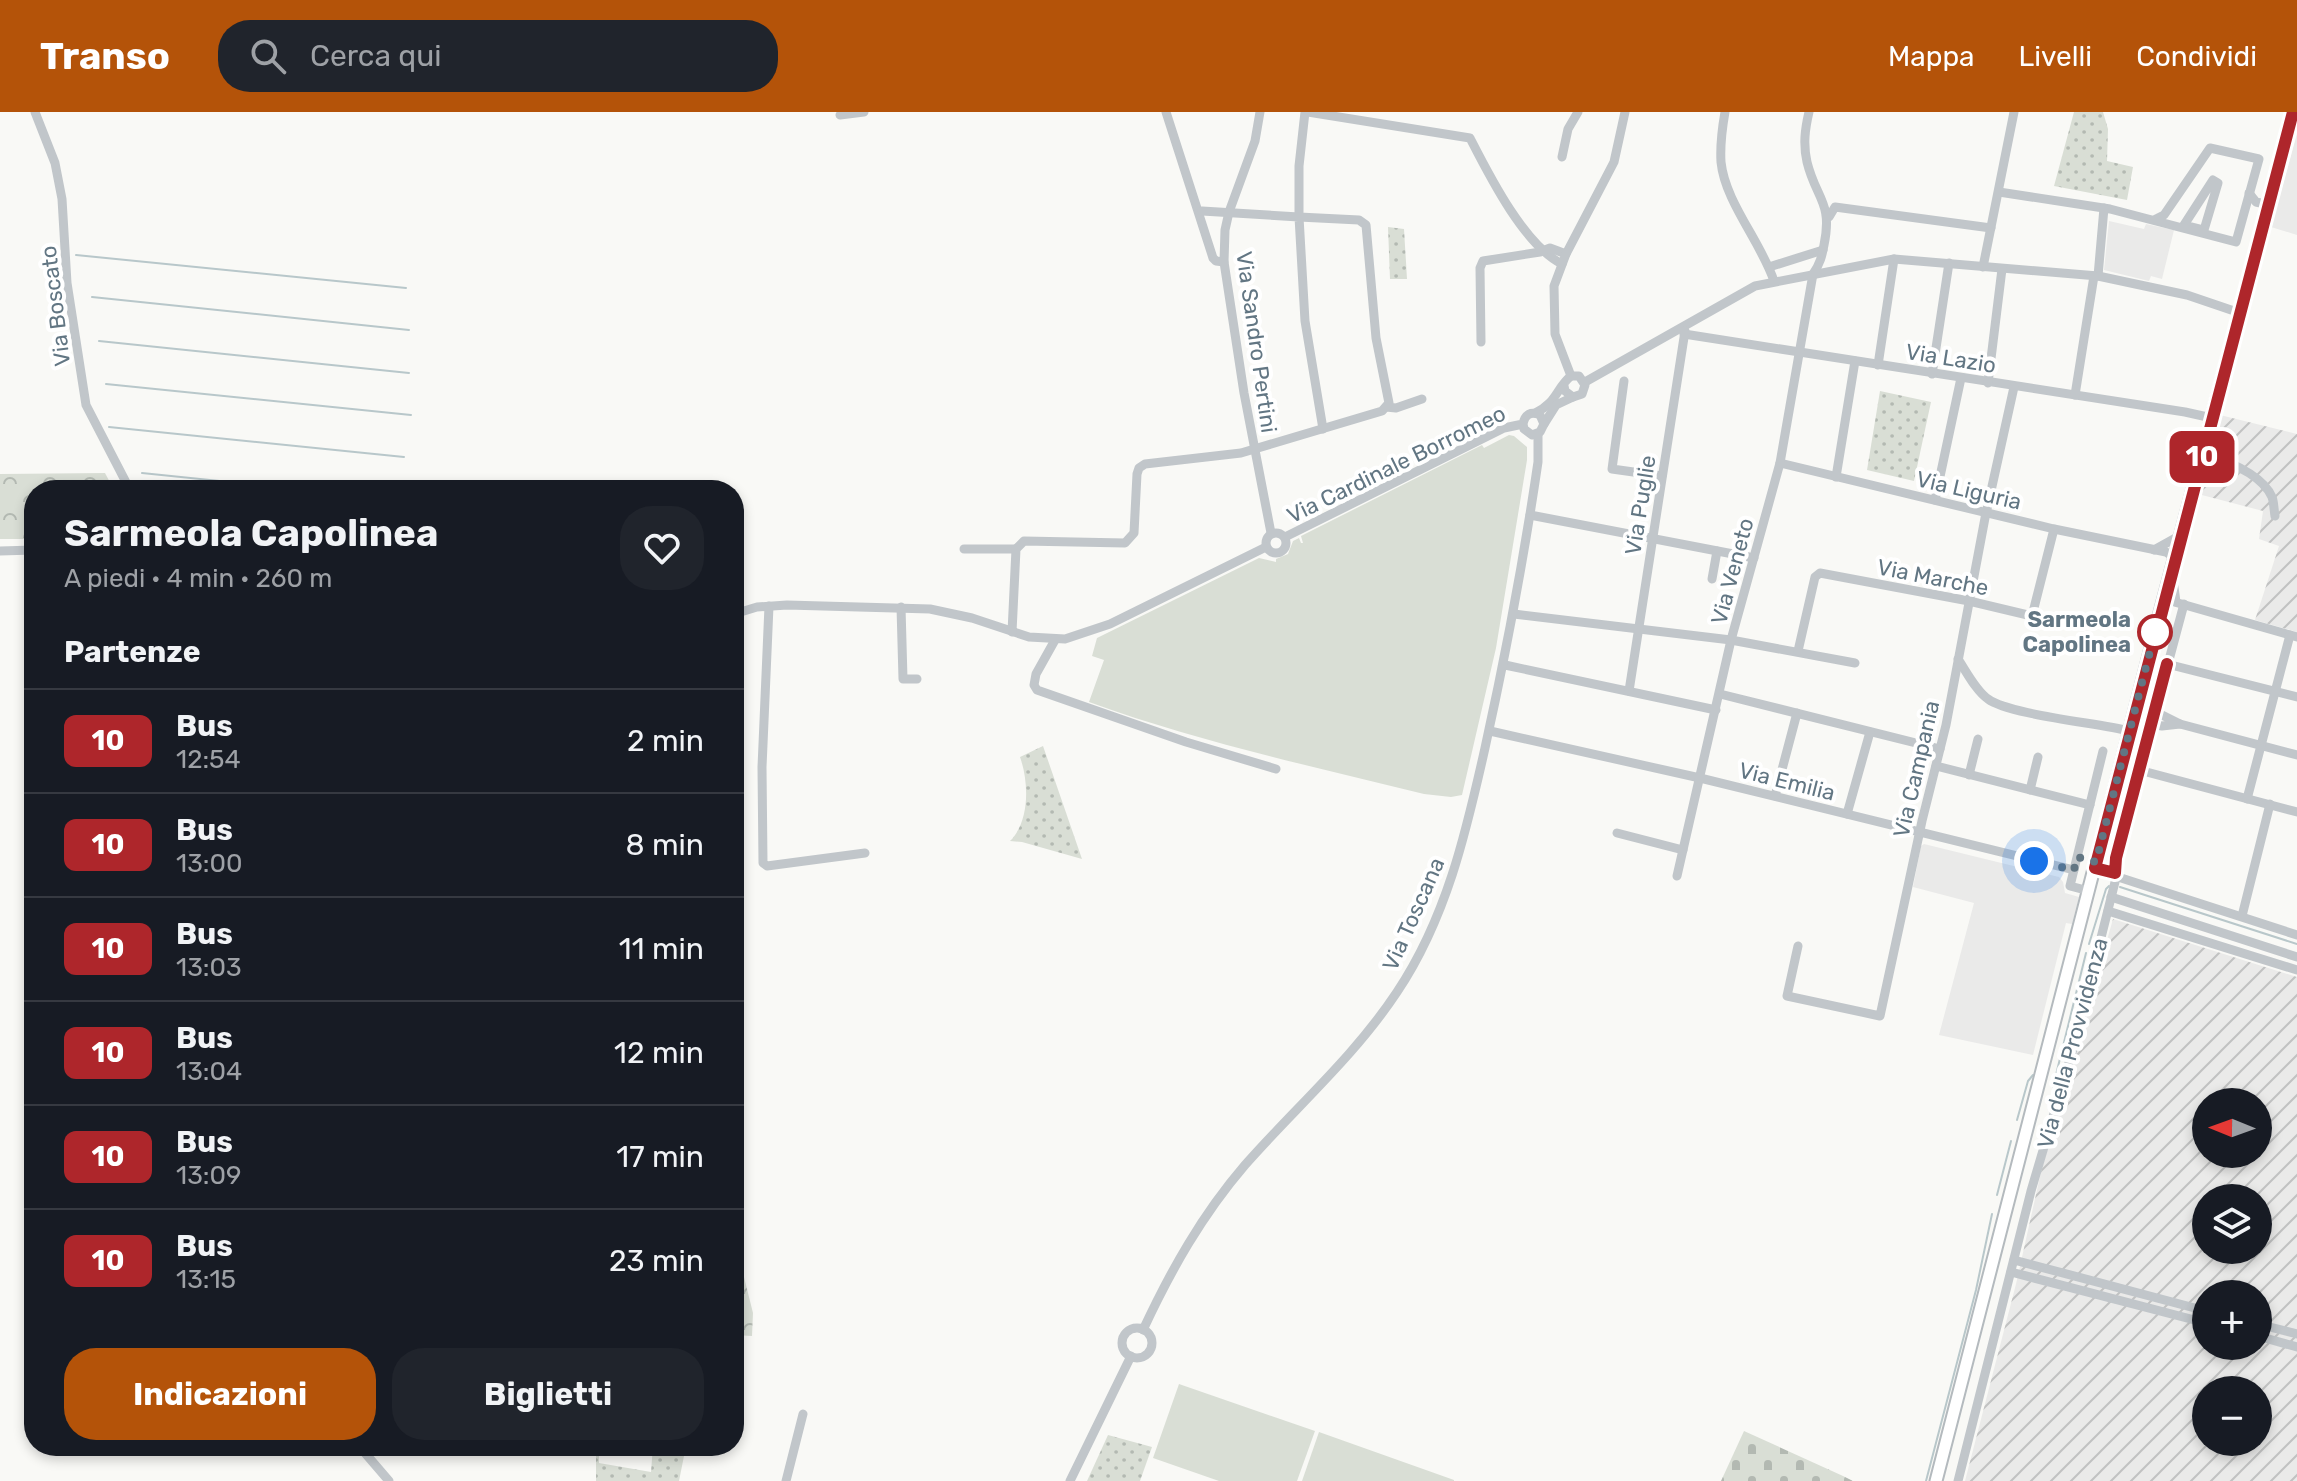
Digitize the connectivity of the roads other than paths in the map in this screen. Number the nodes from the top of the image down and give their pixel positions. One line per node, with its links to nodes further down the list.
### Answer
1 (35, 112): 68 (street, Via Boscato)
2 (864, 112): 12 (street)
3 (1166, 112): 31 (street)
4 (1260, 112): 19 (street, Via Sandro Pertini)
5 (1306, 112): 21 (street); 28 (street)
6 (1578, 112): 13 (street)
7 (1625, 112): 29 (street)
8 (1725, 112): 33 (street)
9 (1809, 112): 22 (street)
10 (2014, 112): 14 (street)
11 (2293, 112): 16 (main road, Via della Provvidenza)
12 (840, 115)
13 (1562, 157)
14 (1999, 192): 17 (street); 25 (street)
15 (2252, 197): 16 (street); 20 (street); 24 (street)
16 (2269, 205): 39 (main road, Via della Provvidenza)
17 (2104, 208): 23 (street); 37 (street)
18 (1202, 211): 19 (street)
19 (1229, 212): 21 (street); 31 (street, Via Sandro Pertini)
20 (2164, 215): 23 (street); 24 (street)
21 (1299, 217): 56 (street); 61 (street)
22 (1829, 217): 25 (street); 27 (street, Via Veneto)
23 (2154, 220): 24 (street)
24 (2169, 225)
25 (1991, 228): 34 (street)
26 (2204, 230): 26 (street)
27 (1823, 250): 33 (street); 36 (street, Via Veneto)
28 (1544, 251): 29 (street); 41 (street)
29 (1564, 259): 46 (street)
30 (1894, 259): 32 (street, Via Cardinale Borromeo); 36 (street, Via Cardinale Borromeo); 44 (street)
31 (1224, 262): 63 (street, Via Sandro Pertini)
32 (1949, 263): 34 (street, Via Cardinale Borromeo); 45 (street)
33 (1769, 267): 38 (street)
34 (1983, 267): 35 (street, Via Cardinale Borromeo)
35 (2002, 269): 37 (street, Via Cardinale Borromeo); 50 (street)
36 (1813, 274): 38 (street, Via Cardinale Borromeo); 42 (street, Via Veneto)
37 (2096, 276): 39 (street, Via Cardinale Borromeo); 53 (street)
38 (1774, 281): 40 (street, Via Cardinale Borromeo)
39 (2240, 313): 58 (main road, Via della Provvidenza)
40 (1685, 329): 42 (street, Via Lazio); 49 (street, Via Cardinale Borromeo); 66 (street, Via Puglie)
41 (1481, 342)
42 (1798, 352): 43 (street, Via Lazio); 65 (street, Via Veneto)
43 (1855, 361): 44 (street, Via Lazio); 67 (street)
44 (1878, 365): 45 (street, Via Lazio)
45 (1932, 374): 47 (street, Via Lazio)
46 (1571, 376): 49 (street); 51 (street, Via Cardinale Borromeo)
47 (1961, 378): 50 (street, Via Lazio); 69 (street)
48 (1624, 381): 66 (street)
49 (1585, 382): 54 (street, Via Cardinale Borromeo)
50 (1988, 383): 52 (street, Via Lazio)
51 (1564, 386): 54 (street); 57 (street, Via Cardinale Borromeo)
52 (2014, 387): 53 (street, Via Lazio); 70 (street, Via Campania)
53 (2075, 395): 58 (street, Via Lazio)
54 (1573, 397): 60 (street, Via Cardinale Borromeo)
55 (1422, 399): 56 (street)
56 (1386, 407): 61 (street)
57 (1535, 413): 59 (street, Via Cardinale Borromeo); 60 (street, Via Cardinale Borromeo)
58 (2212, 418): 64 (main road, Via della Provvidenza)
59 (1523, 424): 62 (street, Via Cardinale Borromeo); 76 (street, Via Cardinale Borromeo)
60 (1544, 424): 62 (street, Via Cardinale Borromeo)
61 (1323, 429): 63 (street)
62 (1538, 434): 71 (street, Via Toscana)
63 (1255, 450): 74 (street, Via Sandro Pertini); 80 (street)
64 (2203, 453): 72 (street); 75 (main road, Via della Provvidenza)
65 (1780, 463): 67 (street, Via Liguria); 85 (street, Via Veneto)
66 (1662, 476): 77 (street, Via Puglie)
67 (1836, 477): 69 (street, Via Liguria)
68 (125, 480)
69 (1935, 500): 70 (street, Via Liguria)
70 (1986, 512): 73 (street, Via Liguria); 89 (street, Via Campania)
71 (1530, 515): 77 (street); 94 (street, Via Toscana)
72 (2275, 516)
73 (2054, 529): 84 (street, Via Liguria); 89 (street, Via Marche)
74 (1271, 533): 76 (street, Via Cardinale Borromeo); 78 (street, Via Cardinale Borromeo)
75 (2181, 535): 84 (street); 86 (main road, Via della Provvidenza)
76 (1285, 537): 78 (street, Via Cardinale Borromeo)
77 (1653, 538): 83 (street); 95 (street, Via Puglie)
78 (1266, 547): 98 (street, Via Cardinale Borromeo)
79 (964, 549): 80 (street)
80 (1016, 549): 96 (street)
81 (24, 550): 82 (street)
82 (0, 551)
83 (1717, 551): 85 (street); 88 (street)
84 (2150, 551): 86 (street, Via Liguria); 87 (street)
85 (1754, 558): 99 (street, Via Veneto)
86 (2175, 558): 87 (main road, Via della Provvidenza)
87 (2170, 576): 90 (main road, Via della Provvidenza)
88 (1712, 579)
89 (1969, 601): 100 (street, Via Marche); 101 (street, Via Campania)
90 (2175, 601): 97 (street); 103 (street, Via della Provvidenza); 113 (main road, Via della Provvidenza)
91 (769, 606): 92 (street, Via Cardinale Borromeo); 93 (street, Via Cardinale Borromeo); 140 (street)
92 (901, 607): 96 (street, Via Cardinale Borromeo); 105 (street)
93 (744, 612)
94 (1514, 614): 95 (street); 104 (street, Via Toscana)
95 (1639, 630): 99 (street); 108 (street, Via Puglie)
96 (1012, 632): 98 (street, Via Cardinale Borromeo)
97 (2294, 636): 109 (street)
98 (1055, 640): 126 (street)
99 (1731, 640): 100 (street); 110 (street, Via Veneto)
100 (1798, 651): 102 (street)
101 (1958, 659): 106 (street, Via Campania); 107 (street)
102 (1855, 663)
103 (2167, 664): 109 (street); 115 (street, Via della Provvidenza)
104 (1505, 665): 108 (street); 116 (street, Via Toscana)
105 (917, 679)
106 (1954, 681): 107 (street); 121 (street, Via Campania)
107 (1977, 685): 117 (street)
108 (1629, 691): 112 (street)
109 (2275, 692): 111 (street); 120 (street)
110 (1720, 694): 112 (street, Via Veneto); 114 (street)
111 (2297, 697)
112 (1716, 710): 129 (street, Via Veneto)
113 (2134, 712): 115 (street); 117 (main road, Via della Provvidenza)
114 (1797, 713): 118 (street); 131 (street)
115 (2153, 717): 120 (street); 127 (street, Via della Provvidenza)
116 (1490, 731): 129 (street, Via Emilia); 163 (street, Via Toscana)
117 (2129, 731): 142 (main road, Via della Provvidenza)
118 (1870, 732): 121 (street); 136 (street)
119 (1978, 739): 128 (street)
120 (2261, 746): 123 (street); 132 (street)
121 (1940, 749): 125 (street, Via Campania)
122 (2103, 751): 134 (street)
123 (2297, 755)
124 (2038, 757): 130 (street)
125 (1936, 766): 128 (street); 138 (street, Via Campania)
126 (1276, 769)
127 (2139, 770): 132 (street); 143 (street, Via della Provvidenza)
128 (1969, 775): 130 (street)
129 (1700, 778): 131 (street, Via Emilia); 139 (street, Via Veneto)
130 (2030, 790): 134 (street)
131 (1775, 796): 136 (street, Via Emilia)
132 (2247, 799): 133 (street)
133 (2270, 804): 135 (street); 149 (street)
134 (2090, 805): 141 (street)
135 (2297, 812)
136 (1847, 814): 138 (street, Via Emilia)
137 (1617, 833): 139 (street)
138 (1919, 833): 144 (street, Via Emilia); 151 (street, Via Campania)
139 (1683, 850): 145 (street, Via Veneto)
140 (865, 853)
141 (2077, 857): 142 (street); 144 (street)
142 (2097, 860): 143 (street); 147 (main road, Via della Provvidenza)
143 (2115, 865): 146 (street, Via della Provvidenza)
144 (2074, 870): 147 (street)
145 (1677, 876)
146 (2113, 887): 148 (street, Via della Provvidenza); 149 (street); 152 (street)
147 (2089, 891): 154 (main road, Via della Provvidenza)
148 (2108, 911): 153 (street); 155 (street, Via della Provvidenza)
149 (2242, 916): 150 (street)
150 (2297, 935)
151 (1798, 946)
152 (2297, 957)
153 (2297, 970)
154 (2004, 1217): 155 (street); 158 (main road, Via della Provvidenza)
155 (2024, 1222): 156 (street, Via della Provvidenza)
156 (2014, 1260): 157 (street, Via della Provvidenza); 160 (street)
157 (2011, 1272): 159 (street, Via della Provvidenza); 161 (street)
158 (1984, 1294): 159 (street); 173 (main road, Via della Provvidenza)
159 (2005, 1300): 174 (street, Via della Provvidenza)
160 (2192, 1307)
161 (2192, 1319)
162 (2272, 1328): 164 (street)
163 (1143, 1330): 167 (street, Via Toscana); 167 (street, Via Toscana)
164 (2297, 1334)
165 (2272, 1340): 166 (street)
166 (2297, 1347)
167 (1131, 1356): 172 (street, Via Toscana)
168 (803, 1414): 171 (street)
169 (368, 1456): 170 (street)
170 (389, 1481)
171 (786, 1481)
172 (1070, 1481)
173 (1936, 1481)
174 (1958, 1481)

